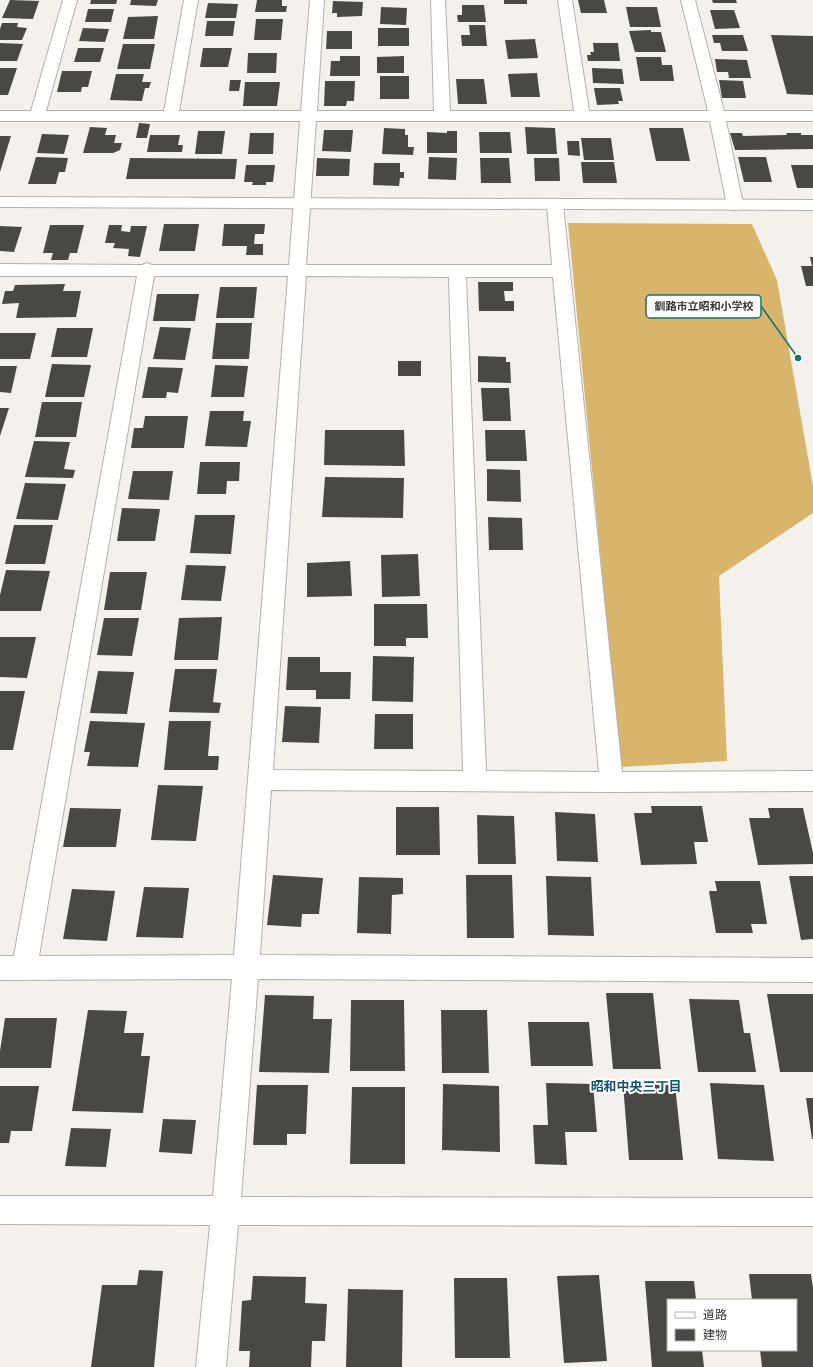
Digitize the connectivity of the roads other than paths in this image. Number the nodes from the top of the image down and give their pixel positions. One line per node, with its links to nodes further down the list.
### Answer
1 (70, 0): 9 (street)
2 (191, 0): 10 (street)
3 (317, 0): 11 (street)
4 (438, 0): 7 (street)
5 (565, 0): 12 (street)
6 (688, 0): 13 (street)
7 (442, 115): 11 (street); 12 (street)
8 (0, 116): 9 (street)
9 (37, 116): 10 (street)
10 (171, 116): 11 (street)
11 (308, 116): 16 (street)
12 (582, 116): 13 (street)
13 (717, 116): 14 (street); 18 (street)
14 (813, 116)
15 (0, 202): 16 (street)
16 (302, 203): 17 (street); 22 (street)
17 (554, 205): 18 (street); 24 (street)
18 (735, 205): 19 (street)
19 (813, 205)
20 (147, 269): 21 (street); 22 (street); 30 (street)
21 (0, 270)
22 (297, 270): 23 (street); 25 (street)
23 (457, 270): 24 (street); 26 (street)
24 (561, 271): 28 (street)
25 (260, 780): 26 (street); 29 (street)
26 (475, 781): 28 (street)
27 (813, 781): 28 (street)
28 (612, 782)
29 (246, 967): 30 (street); 31 (street); 33 (street)
30 (12, 968)
31 (813, 970)
32 (0, 1210): 33 (street)
33 (226, 1210): 34 (street); 35 (street)
34 (813, 1212)
35 (211, 1367)

